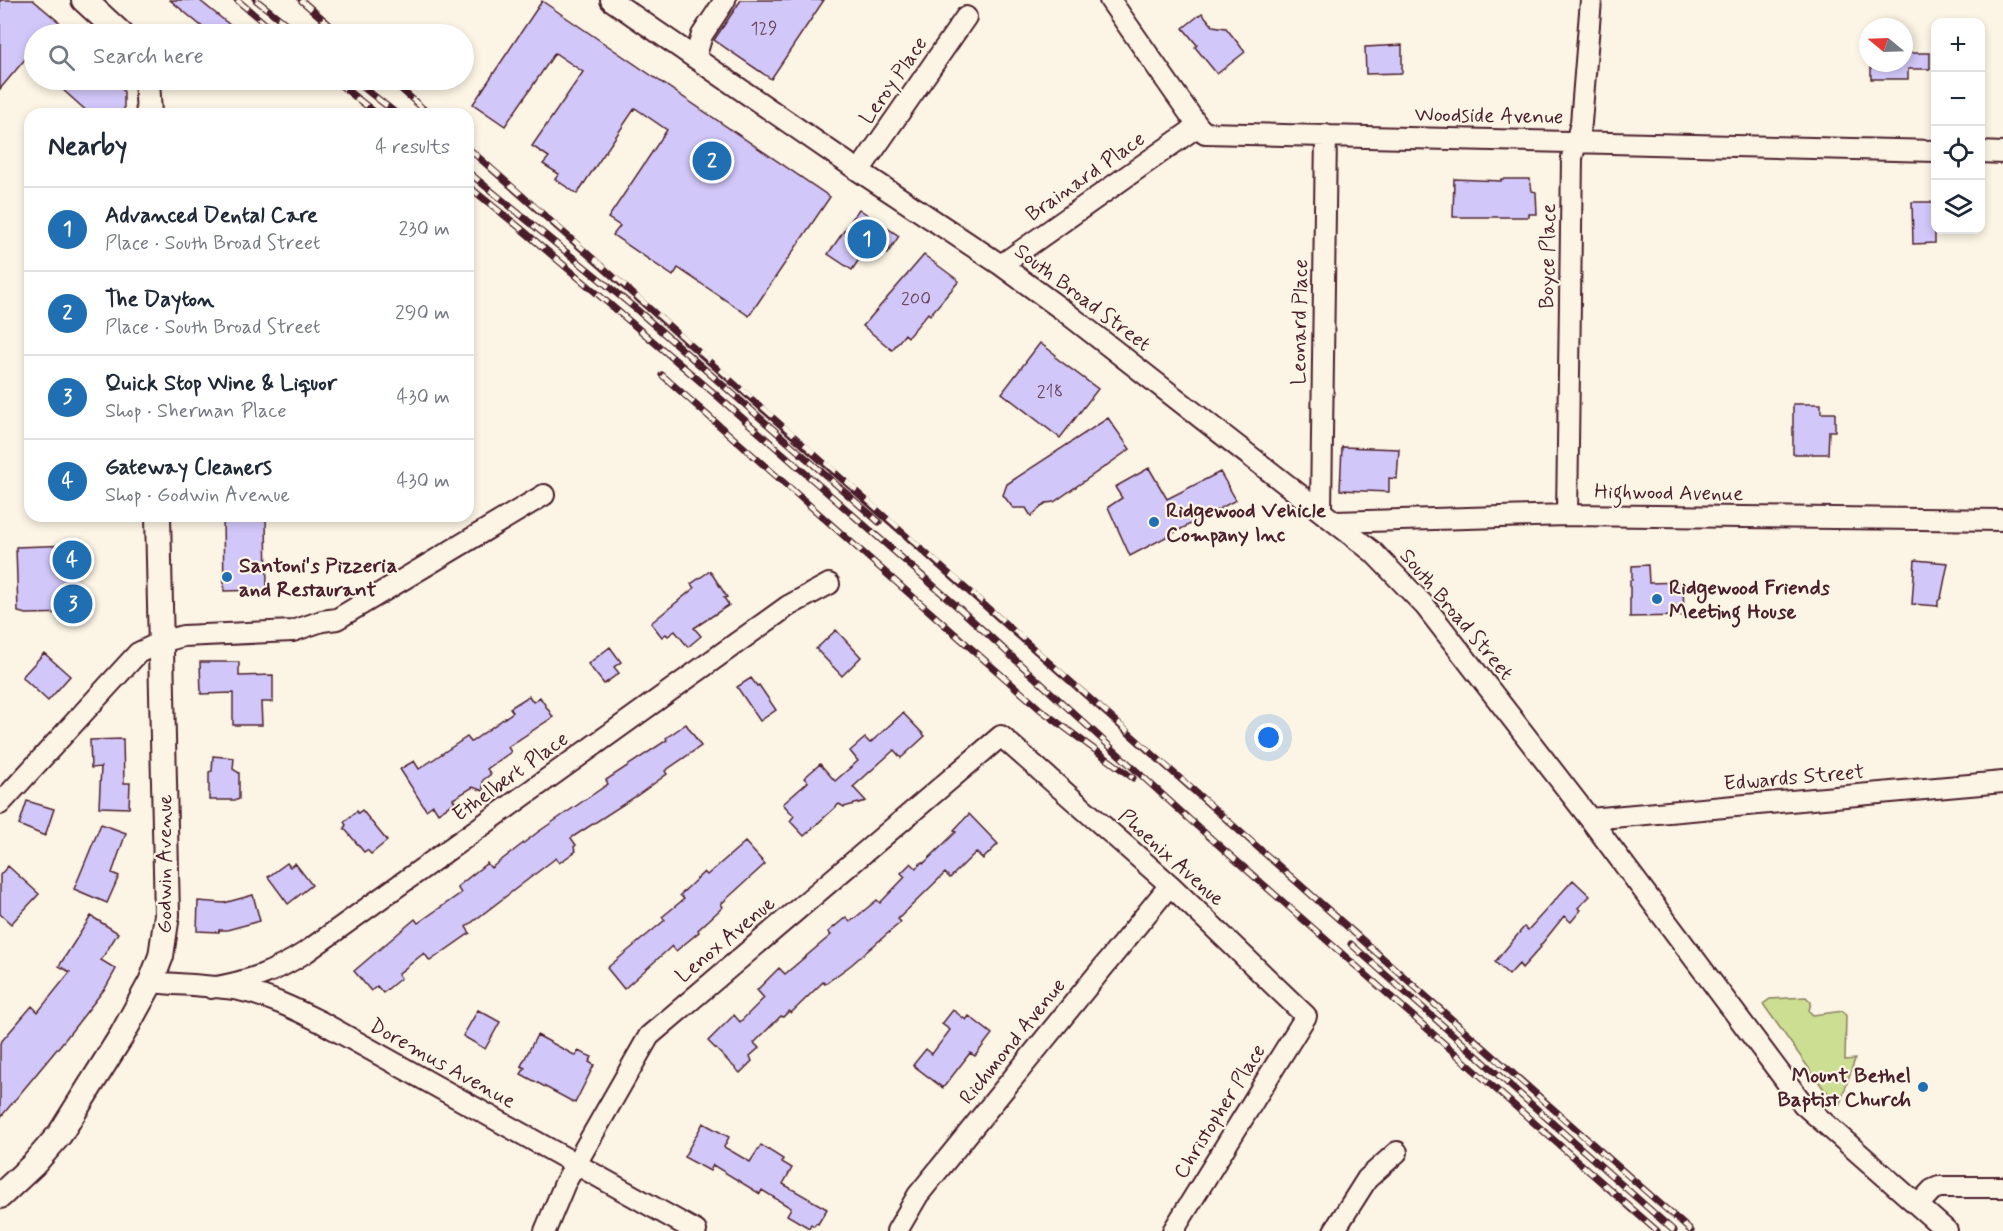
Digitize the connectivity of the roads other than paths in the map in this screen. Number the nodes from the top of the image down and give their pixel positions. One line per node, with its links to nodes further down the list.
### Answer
1 (84, 0): 7 (main road)
2 (611, 0): 8 (street, South Broad Street)
3 (725, 0): 8 (street)
4 (1110, 0): 11 (street)
5 (1591, 0): 13 (street, Boyce Place)
6 (966, 17): 17 (street, Leroy Place)
7 (110, 24)
8 (695, 58): 17 (street, South Broad Street)
9 (148, 90): 10 (main road)
10 (149, 108)
11 (1198, 126): 12 (street, Woodside Avenue); 18 (street, Brainard Place)
12 (1326, 135): 13 (street, Woodside Avenue); 21 (street, Leonard Place)
13 (1575, 141): 14 (street, Woodside Avenue); 20 (street, Boyce Place)
14 (1931, 151)
15 (1985, 152): 16 (street)
16 (2003, 153)
17 (859, 171): 18 (street, South Broad Street)
18 (1001, 265): 21 (street, South Broad Street)
19 (544, 495): 25 (street)
20 (1567, 515): 21 (street, Highwood Avenue); 22 (street, Highwood Avenue)
21 (1328, 516): 29 (street, South Broad Street)
22 (2003, 520)
23 (158, 522): 25 (main road, Godwin Avenue)
24 (829, 584): 32 (street, Ethelbert Place)
25 (161, 642): 28 (street); 31 (main road, Godwin Avenue)
26 (1001, 736): 30 (street, Phoenix Avenue); 35 (street, Lenox Avenue)
27 (2003, 782): 29 (street, Edwards Street)
28 (0, 804)
29 (1590, 819): 38 (street, South Broad Street)
30 (1170, 885): 33 (street, Phoenix Avenue); 41 (street, Richmond Avenue)
31 (151, 982): 32 (street, Doremus Avenue); 37 (main road, Godwin Avenue)
32 (211, 988): 35 (street, Doremus Avenue)
33 (1306, 1016): 42 (street, Christopher Place)
34 (1397, 1152): 43 (street)
35 (575, 1165): 39 (street, Lenox Avenue); 40 (street, Doremus Avenue)
36 (2003, 1188): 38 (street)
37 (0, 1196)
38 (1918, 1205): 44 (street, South Broad Street)
39 (545, 1231)
40 (696, 1231)
41 (897, 1231)
42 (1173, 1231)
43 (1334, 1231)
44 (1947, 1231)

